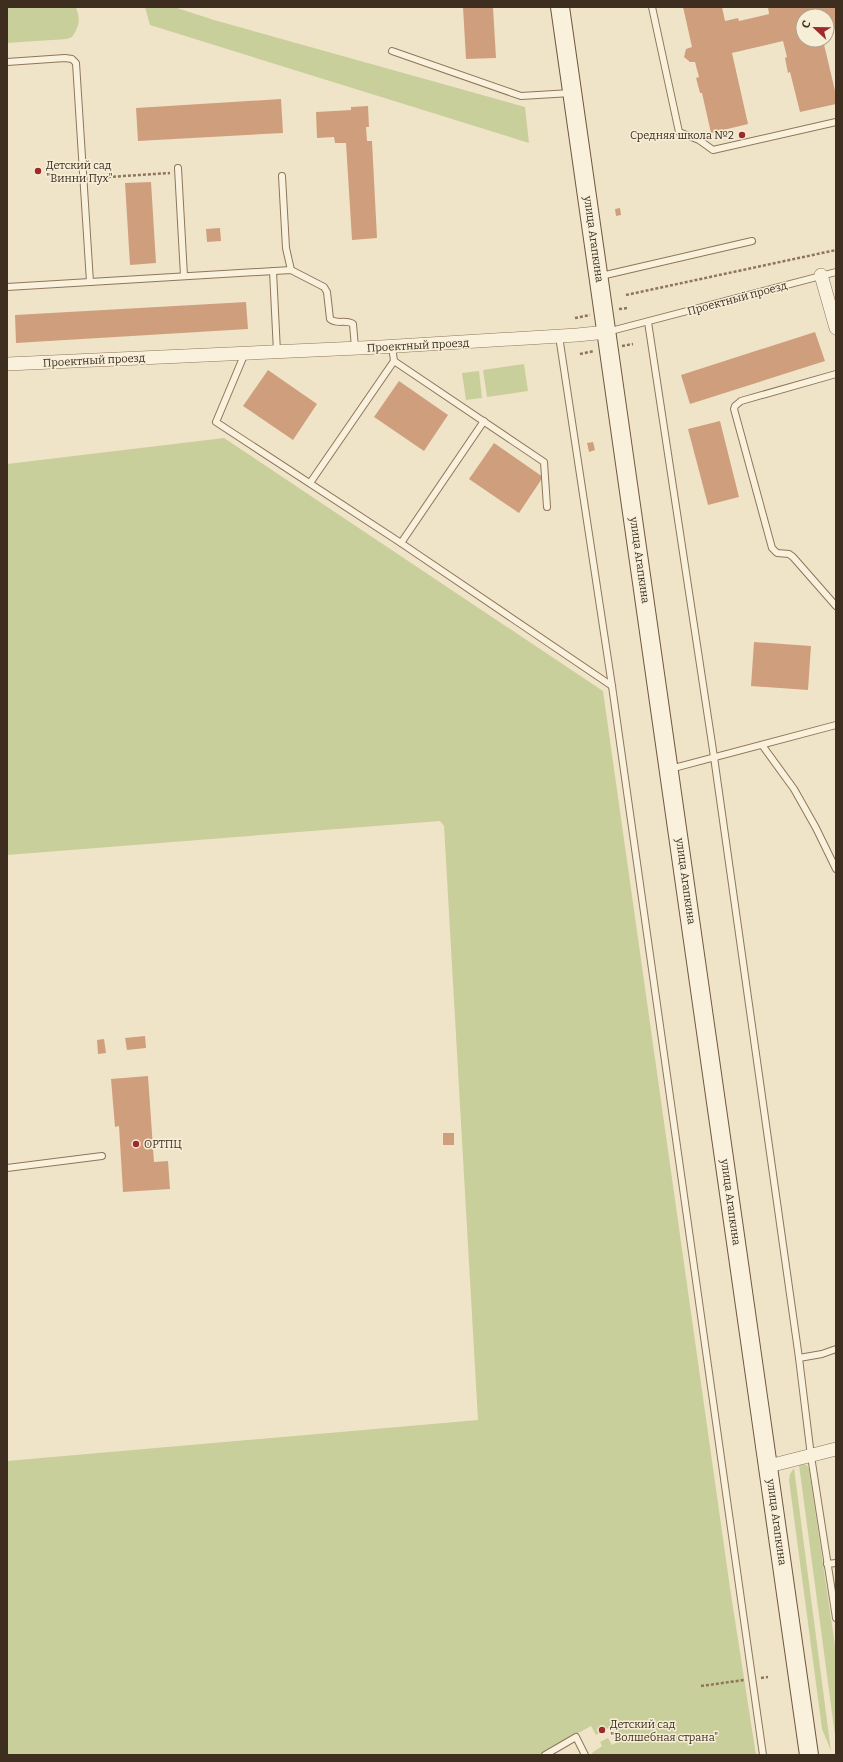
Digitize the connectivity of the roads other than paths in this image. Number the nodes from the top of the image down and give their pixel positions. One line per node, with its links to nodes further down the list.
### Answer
1 (560, 7): 5 (main road, улица Агапкина)
2 (652, 7): 6 (lane)
3 (392, 51): 5 (lane)
4 (7, 62): 16 (lane)
5 (572, 93): 15 (main road, улица Агапкина)
6 (836, 122)
7 (178, 170): 14 (lane)
8 (282, 176): 10 (lane)
9 (752, 241): 15 (lane)
10 (291, 270): 11 (lane); 23 (lane)
11 (273, 271): 14 (lane); 24 (lane)
12 (836, 272): 13 (lane, Проектный проезд)
13 (821, 275): 18 (lane, Проектный проезд); 19 (street)
14 (184, 276): 16 (lane)
15 (599, 277): 20 (main road, улица Агапкина)
16 (90, 282): 17 (lane)
17 (7, 287)
18 (648, 322): 20 (lane, Проектный проезд); 37 (lane)
19 (836, 328)
20 (607, 332): 21 (street, Проектный проезд); 38 (main road, улица Агапкина)
21 (559, 336): 22 (street, Проектный проезд); 34 (lane)
22 (392, 346): 23 (street, Проектный проезд); 26 (lane)
23 (355, 348): 24 (street, Проектный проезд)
24 (277, 352): 25 (street, Проектный проезд)
25 (246, 353): 27 (street, Проектный проезд); 30 (lane)
26 (394, 360): 29 (lane); 30 (lane)
27 (7, 364)
28 (836, 374): 33 (lane)
29 (484, 421): 31 (lane); 32 (lane)
30 (310, 482): 32 (lane)
31 (548, 507)
32 (401, 543): 34 (lane)
33 (836, 606)
34 (612, 686): 52 (lane)
35 (836, 724): 36 (lane)
36 (762, 745): 37 (lane); 39 (lane)
37 (714, 757): 38 (lane); 43 (lane)
38 (670, 769): 46 (main road, улица Агапкина)
39 (836, 869)
40 (102, 1156): 41 (lane)
41 (7, 1168)
42 (836, 1349): 43 (lane)
43 (799, 1358): 45 (lane)
44 (836, 1449): 45 (street)
45 (811, 1456): 46 (street); 48 (lane)
46 (769, 1466): 53 (main road, улица Агапкина)
47 (836, 1563): 48 (lane)
48 (827, 1564): 49 (lane)
49 (836, 1618)
50 (545, 1755): 51 (lane)
51 (585, 1755)
52 (762, 1755)
53 (809, 1755)

